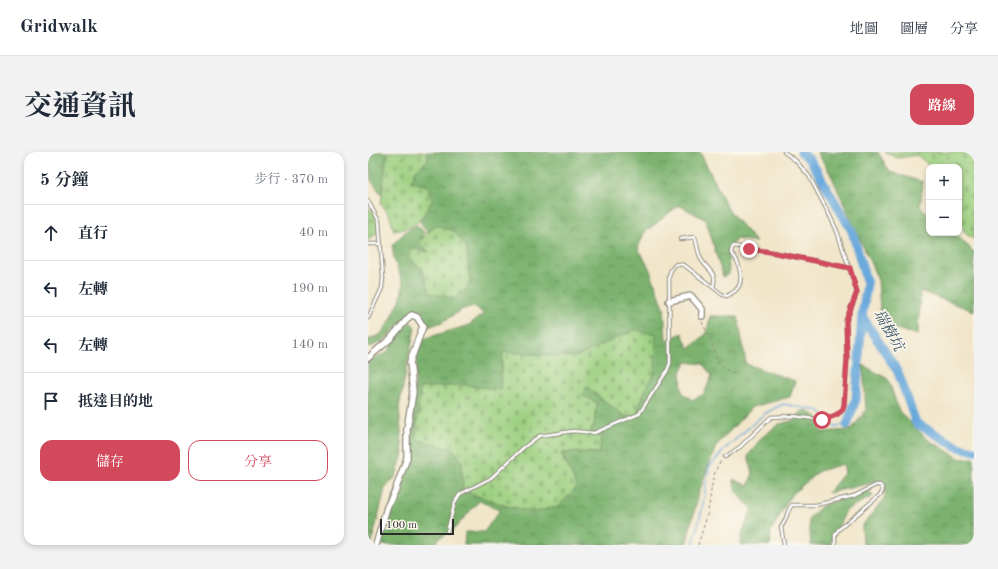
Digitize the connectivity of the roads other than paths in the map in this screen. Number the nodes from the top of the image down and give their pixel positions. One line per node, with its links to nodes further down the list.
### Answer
1 (784, 152): 6 (lane)
2 (368, 201): 5 (lane)
3 (680, 239): 7 (lane)
4 (368, 244): 5 (lane)
5 (380, 244): 10 (lane)
6 (850, 268): 7 (lane); 12 (lane)
7 (713, 287): 8 (lane)
8 (669, 301): 9 (street); 13 (lane)
9 (702, 316)
10 (368, 318)
11 (368, 358): 14 (street)
12 (725, 457)
13 (447, 532)
14 (376, 545)
15 (784, 545): 16 (lane)
16 (835, 545)

